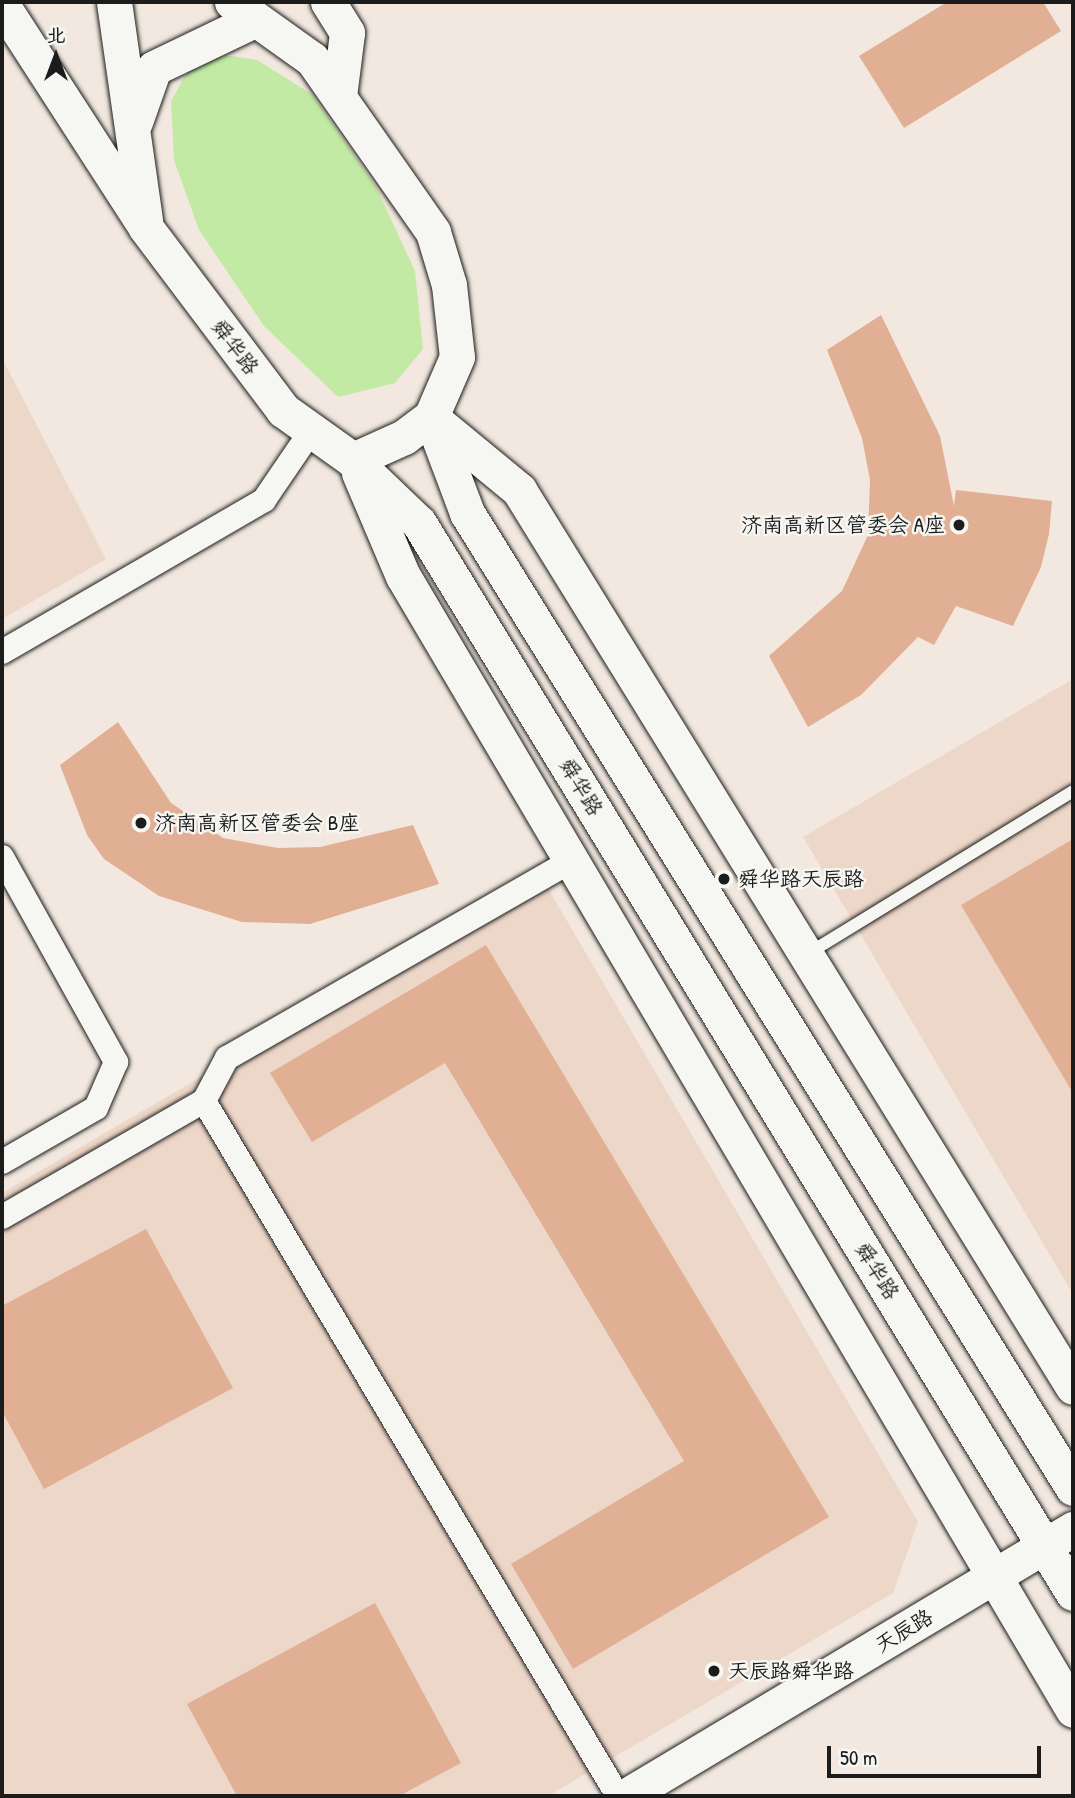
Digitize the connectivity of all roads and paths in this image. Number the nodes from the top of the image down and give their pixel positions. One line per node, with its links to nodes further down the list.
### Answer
1 (114, 2): 6 (main road)
2 (328, 2): 5 (main road)
3 (2, 5): 7 (main road, 舜华路)
4 (242, 12): 5 (main road); 6 (main road)
5 (339, 96): 8 (main road)
6 (134, 125): 7 (main road)
7 (146, 228): 9 (main road, 舜华路)
8 (430, 417): 10 (main road); 15 (main road); 20 (main road)
9 (309, 434): 10 (main road, 舜华路); 11 (street)
10 (353, 460): 14 (main road); 21 (main road, 舜华路)
11 (2, 652)
12 (1073, 791): 15 (lane)
13 (2, 857): 17 (street)
14 (571, 861): 16 (street); 22 (main road)
15 (809, 954): 19 (main road)
16 (204, 1101): 18 (street); 25 (street)
17 (2, 1162)
18 (2, 1217)
19 (1073, 1387)
20 (1073, 1488)
21 (1060, 1538): 22 (main road, 天辰路); 23 (main road, 舜华路)
22 (996, 1577): 24 (main road); 26 (main road, 天辰路)
23 (1073, 1593)
24 (1073, 1710)
25 (618, 1796)
26 (626, 1796)

